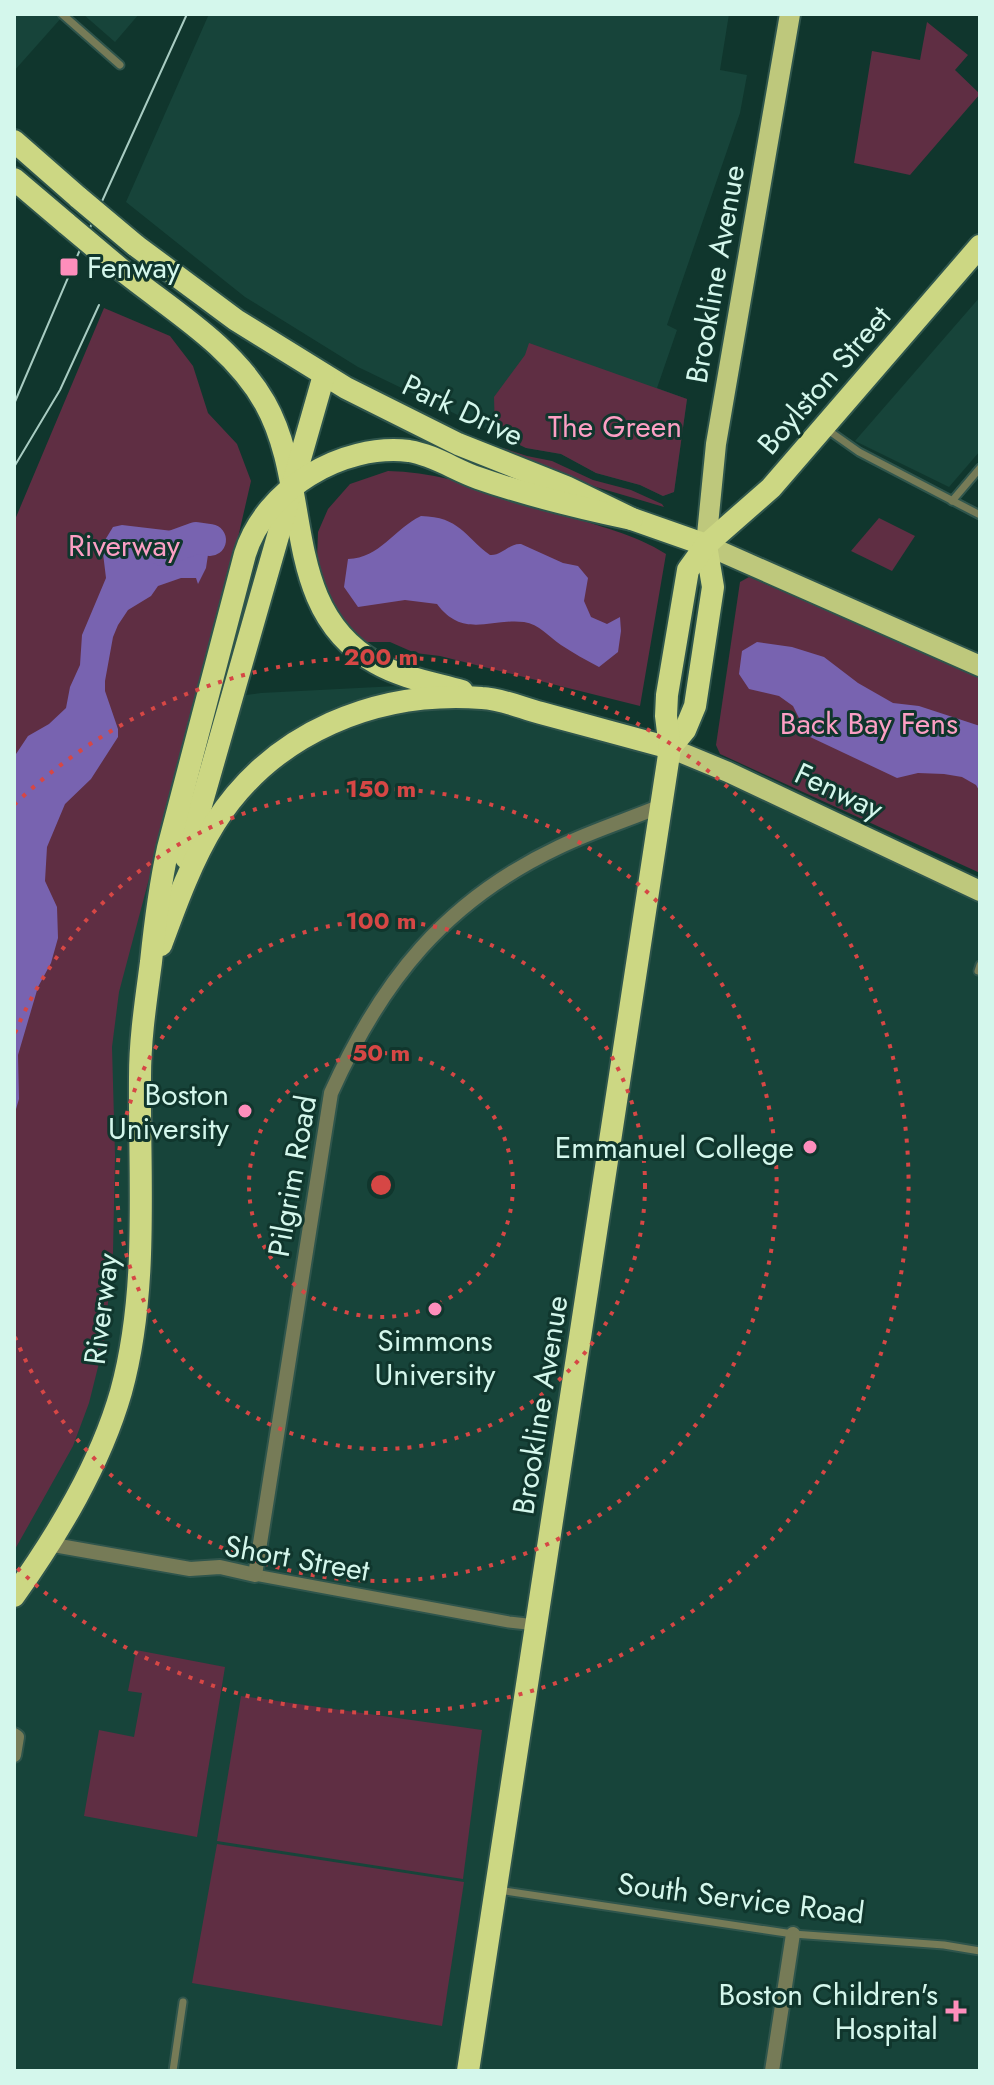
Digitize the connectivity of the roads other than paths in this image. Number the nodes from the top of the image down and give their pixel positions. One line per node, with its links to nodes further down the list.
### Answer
1 (62, 14): 3 (lane)
2 (790, 14): 14 (main road, Brookline Avenue)
3 (120, 65)
4 (14, 141): 7 (highway, Park Drive, bridge)
5 (14, 179): 10 (highway, bridge)
6 (980, 246): 8 (highway, Boylston Street)
7 (324, 375): 10 (highway); 13 (highway, Park Drive)
8 (823, 427): 11 (lane); 14 (highway, Boylston Street)
9 (980, 468): 11 (lane)
10 (293, 486): 13 (highway, Riverway); 16 (highway); 20 (highway); 21 (highway, Riverway)
11 (952, 501): 12 (lane)
12 (980, 515)
13 (632, 519): 14 (highway, Park Drive)
14 (706, 545): 15 (main road, Park Drive); 17 (highway, Brookline Avenue)
15 (978, 663)
16 (484, 698): 17 (highway, Riverway); 20 (highway, Riverway)
17 (670, 748): 18 (highway, Brookline Avenue); 19 (main road, Fenway)
18 (661, 806): 23 (street, Pilgrim Road); 25 (highway, Brookline Avenue)
19 (980, 891)
20 (170, 921): 21 (highway, Riverway)
21 (145, 1002): 22 (highway, Riverway)
22 (48, 1544): 23 (street, Short Street); 24 (highway, Riverway)
23 (255, 1575): 25 (street, Short Street)
24 (14, 1596)
25 (536, 1625): 28 (highway, Brookline Avenue)
26 (14, 1735): 27 (street)
27 (14, 1755)
28 (496, 1890): 29 (lane, South Service Road); 33 (highway, Brookline Avenue)
29 (793, 1934): 30 (lane, South Service Road); 34 (street)
30 (980, 1951)
31 (183, 2002): 32 (lane)
32 (173, 2071)
33 (468, 2071)
34 (772, 2071)

